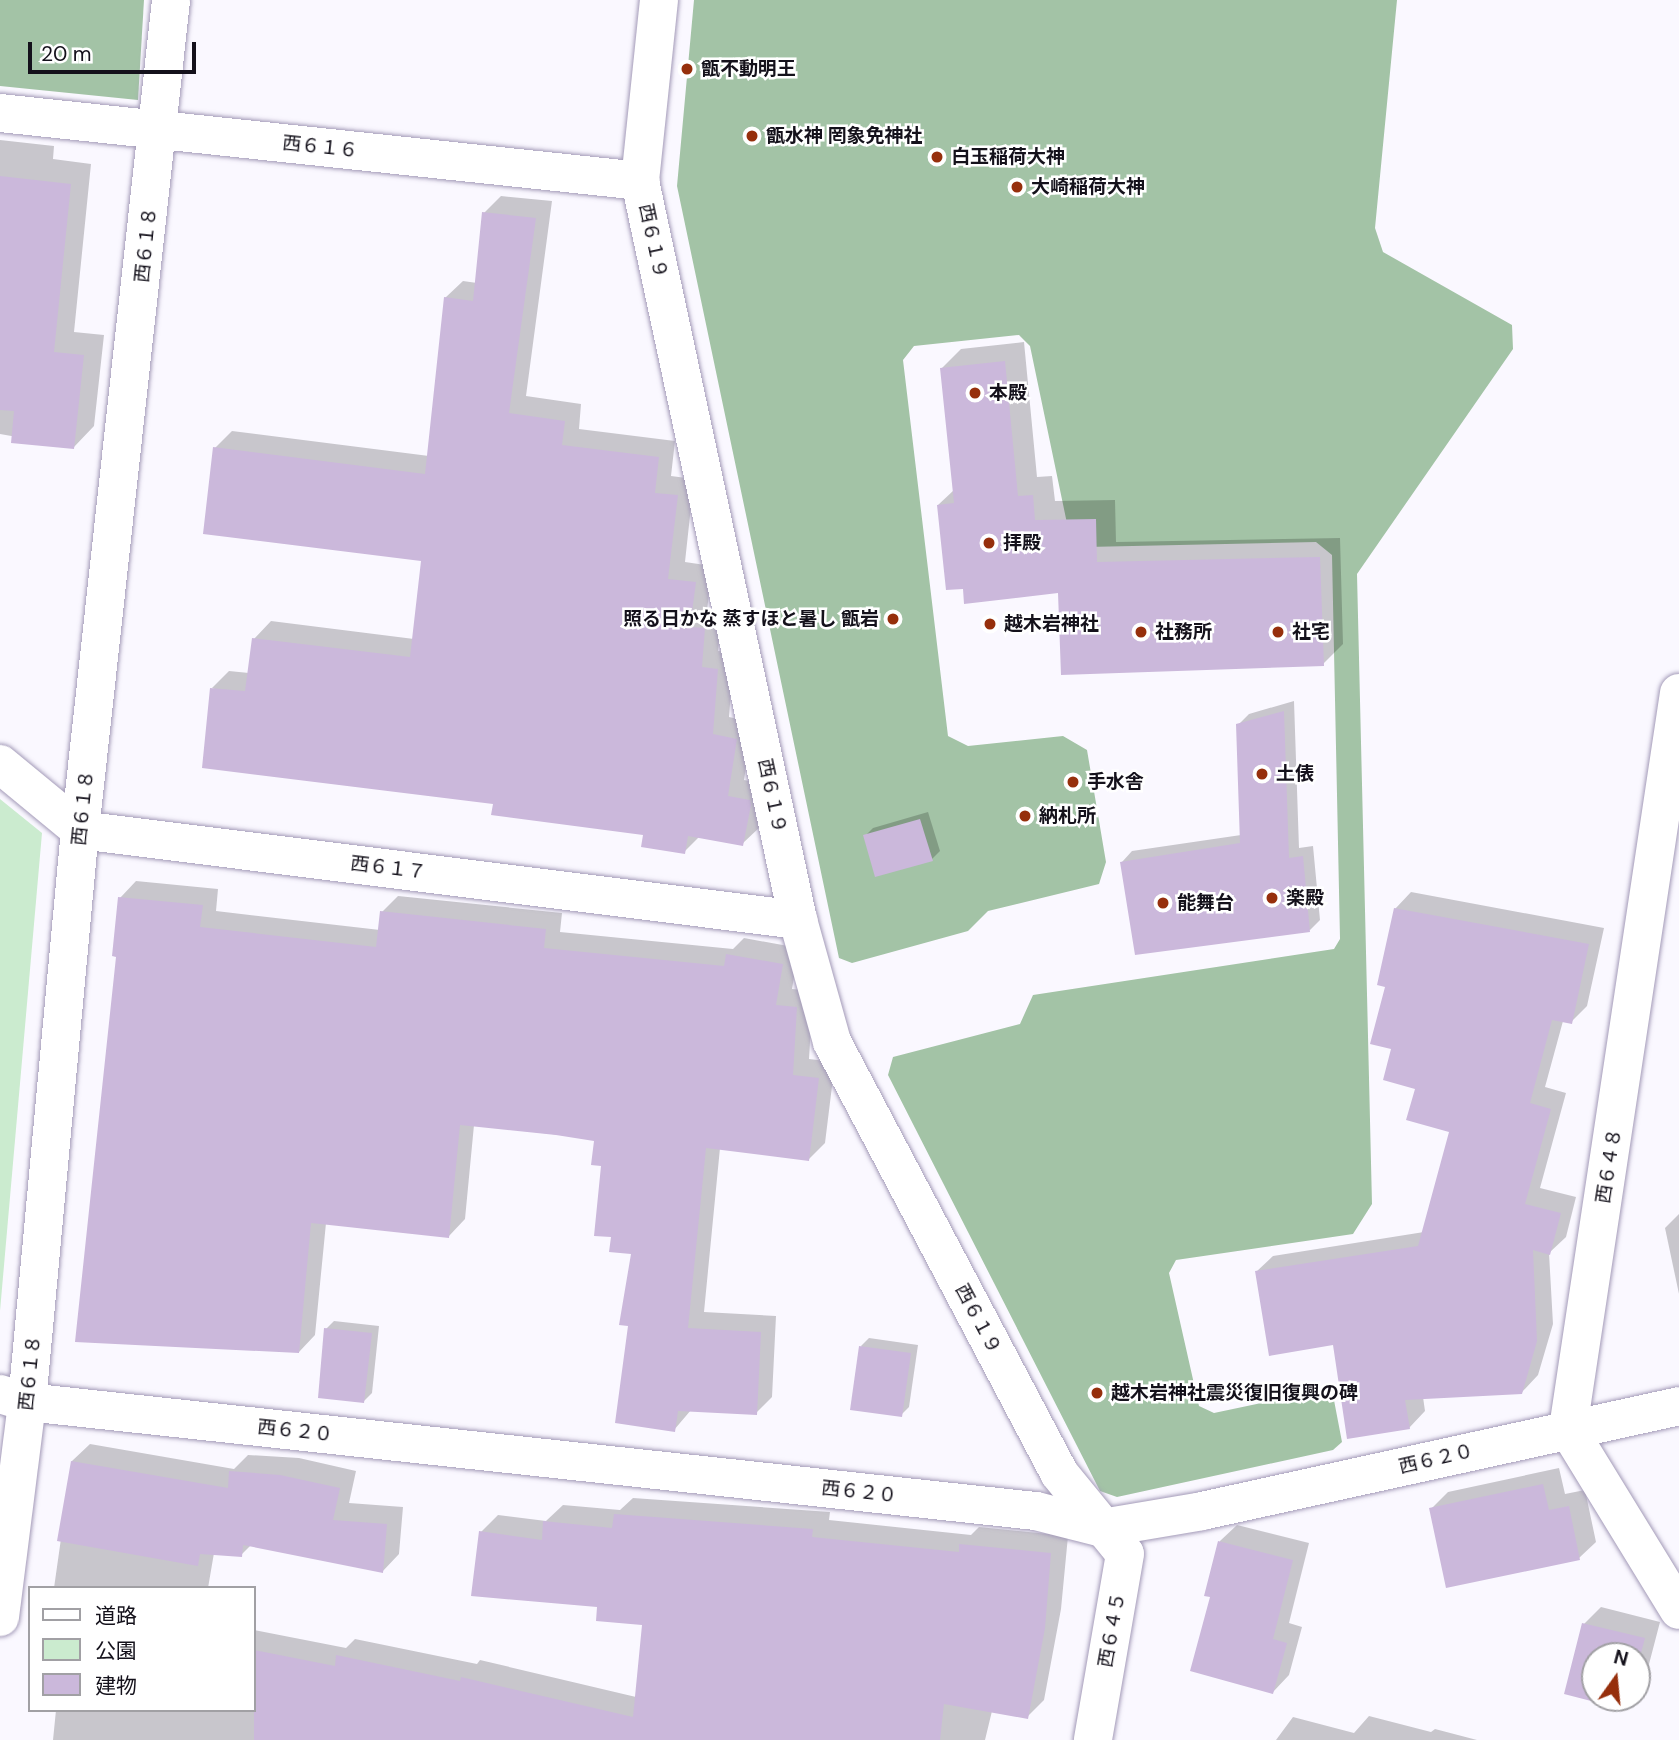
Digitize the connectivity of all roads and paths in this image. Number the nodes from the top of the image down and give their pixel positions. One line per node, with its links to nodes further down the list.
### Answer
1 (171, 0): 4 (street, 西６１８)
2 (659, 0): 5 (street, 西６１９)
3 (0, 113): 4 (street, 西６１６)
4 (159, 130): 5 (street, 西６１６); 8 (street, 西６１８)
5 (640, 181): 9 (street, 西６１９)
6 (1679, 693): 12 (street, 西６４８)
7 (0, 764): 8 (street)
8 (80, 830): 9 (street, 西６１７); 10 (street, 西６１８)
9 (798, 920): 13 (street, 西６１９)
10 (14, 1398): 13 (street, 西６２０); 15 (street, 西６１８)
11 (1679, 1406): 12 (street, 西６２０)
12 (1568, 1429): 13 (street, 西６２０); 14 (street)
13 (1102, 1528): 16 (street, 西６４５)
14 (1679, 1610)
15 (0, 1617)
16 (1093, 1740)

